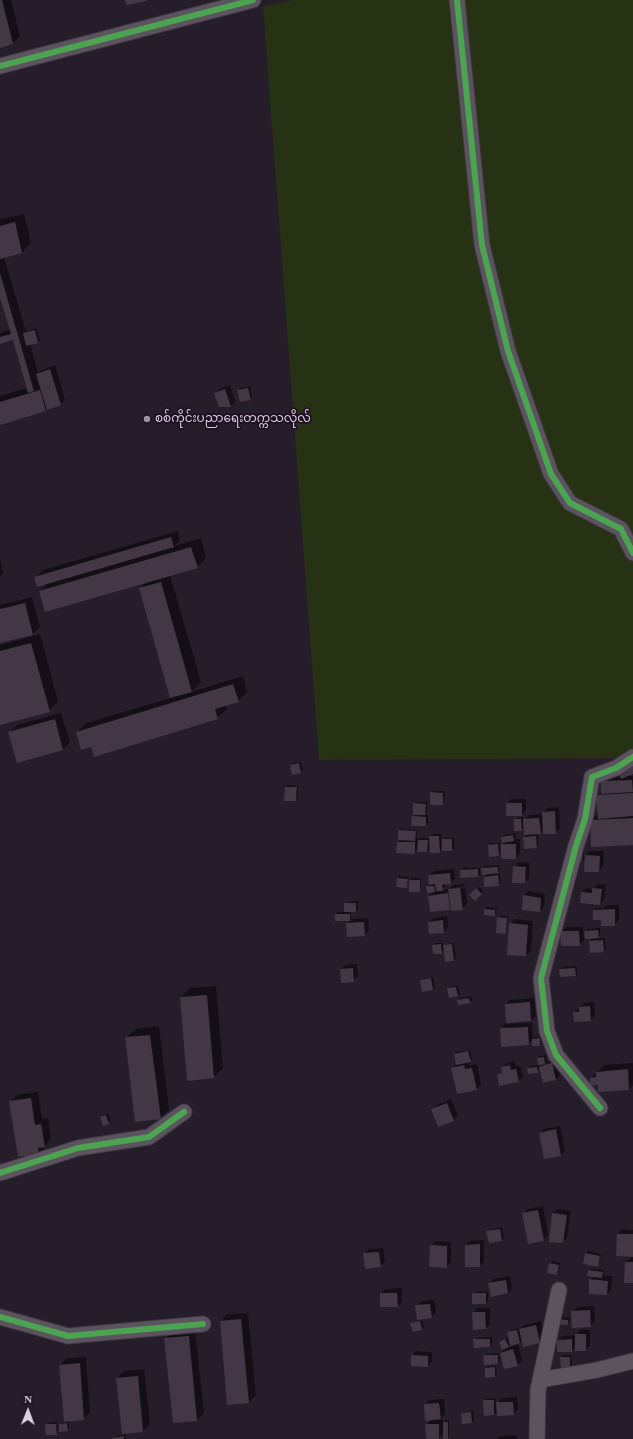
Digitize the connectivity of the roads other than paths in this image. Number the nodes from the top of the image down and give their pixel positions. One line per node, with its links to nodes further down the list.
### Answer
1 (253, 0): 3 (street)
2 (457, 0): 4 (street)
3 (0, 66)
4 (633, 553)
5 (633, 757): 6 (street)
6 (600, 1108)
7 (184, 1112): 8 (street)
8 (0, 1173)
9 (559, 1290): 13 (street)
10 (0, 1318): 11 (street)
11 (203, 1324)
12 (633, 1361): 13 (street)
13 (540, 1380): 14 (street)
14 (537, 1439)

